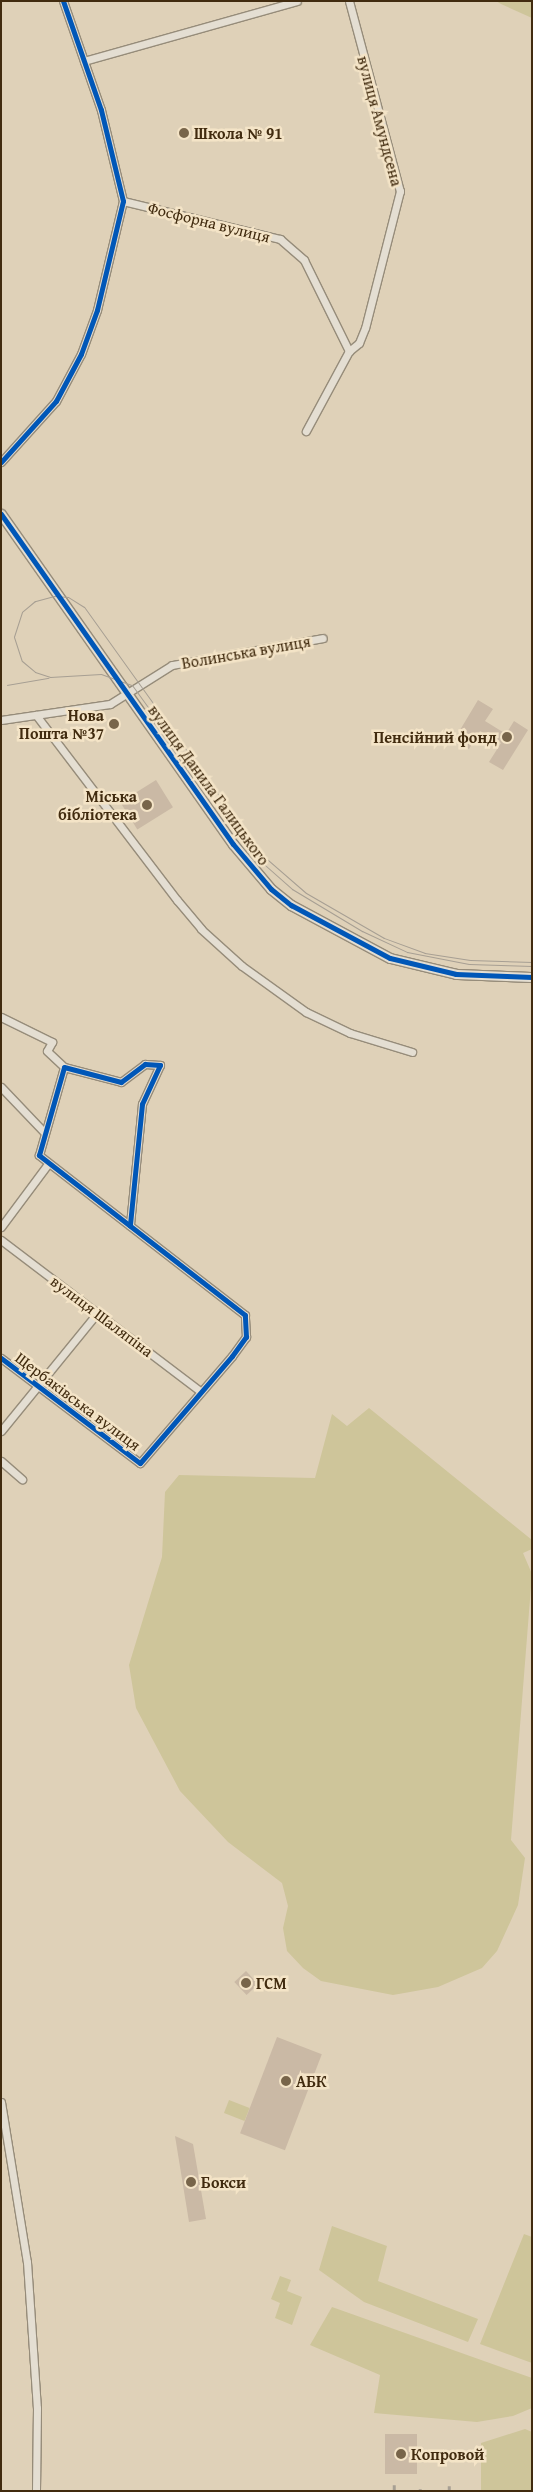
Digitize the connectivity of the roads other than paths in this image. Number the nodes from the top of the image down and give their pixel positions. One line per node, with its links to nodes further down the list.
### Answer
1 (63, 1): 4 (street)
2 (297, 1): 4 (street)
3 (349, 1): 6 (street, вулиця Амундсена)
4 (84, 61): 5 (street)
5 (123, 201): 6 (street, Фосфорна вулиця); 8 (street)
6 (349, 351): 7 (street)
7 (306, 432)
8 (1, 462)
9 (1, 514): 11 (street, вулиця Данила Галицького)
10 (323, 638): 11 (street, Волинська вулиця)
11 (127, 693): 12 (street, Волинська вулиця); 14 (street, вулиця Данила Галицького)
12 (36, 715): 13 (street, Волинська вулиця); 16 (street)
13 (1, 720)
14 (532, 977)
15 (1, 1017): 17 (street)
16 (412, 1052)
17 (64, 1066): 19 (street); 21 (street)
18 (1, 1087): 19 (street)
19 (44, 1132): 20 (street)
20 (48, 1164): 21 (street); 22 (street)
21 (130, 1225): 27 (street)
22 (1, 1227)
23 (1, 1240): 24 (street, вулиця Шаляпіна)
24 (98, 1312): 26 (street); 27 (street, вулиця Шаляпіна)
25 (1, 1358): 26 (street, Щербаківська вулиця)
26 (39, 1385): 27 (street, Щербаківська вулиця); 28 (street)
27 (202, 1392)
28 (1, 1432)
29 (1, 1461): 30 (street)
30 (22, 1479)
31 (1, 2102): 32 (street)
32 (36, 2491)

